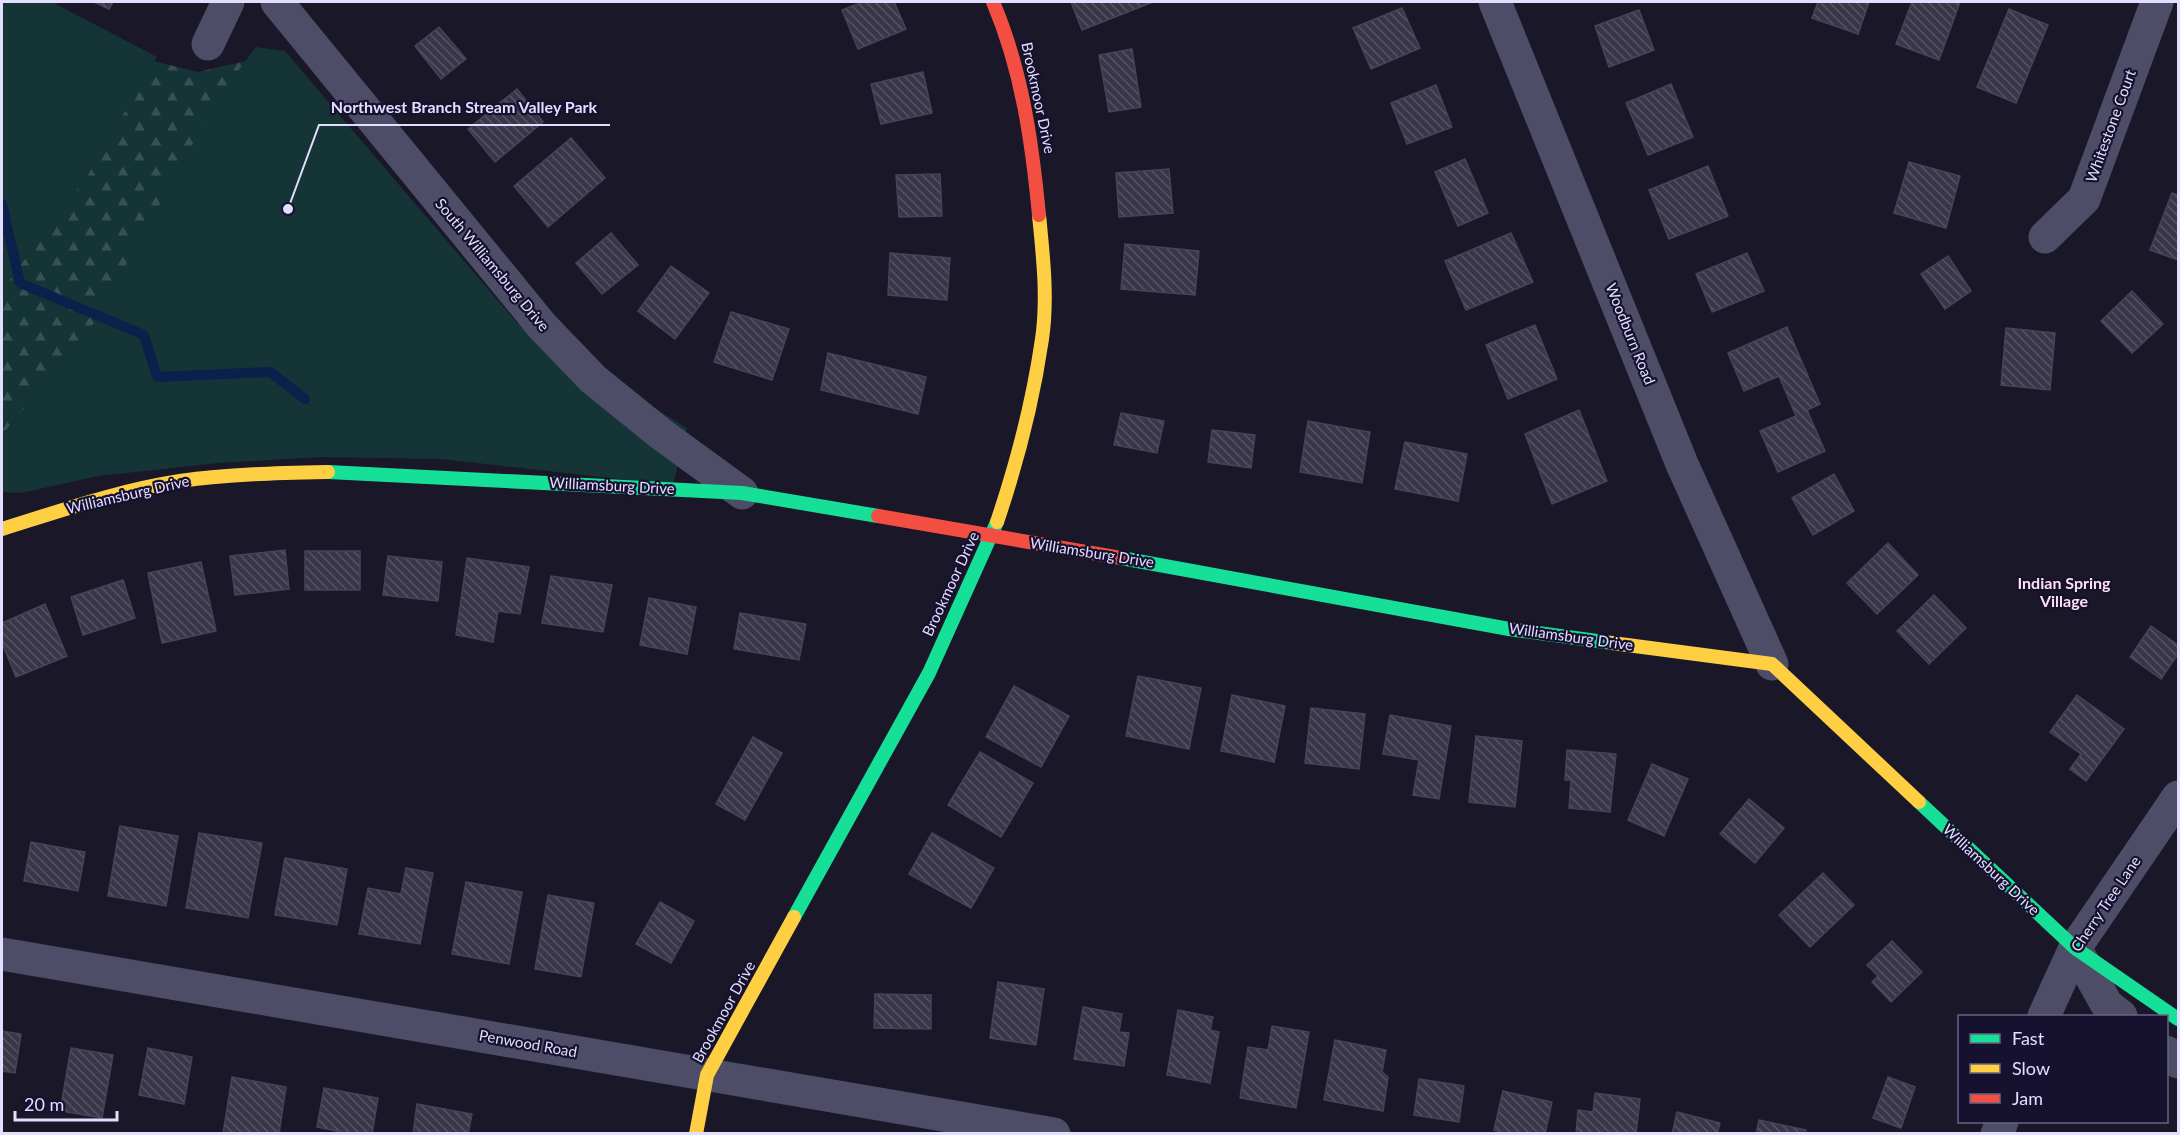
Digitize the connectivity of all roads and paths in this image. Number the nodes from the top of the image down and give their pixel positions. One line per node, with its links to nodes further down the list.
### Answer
1 (228, 2): 6 (street)
2 (277, 2): 8 (street, South Williamsburg Drive)
3 (993, 2): 10 (street, Brookmoor Drive)
4 (1495, 2): 11 (street, Woodburn Road)
5 (2157, 2): 7 (street, Whitestone Court)
6 (208, 44)
7 (2045, 237)
8 (742, 494): 9 (street, Williamsburg Drive); 10 (street, Williamsburg Drive)
9 (2, 529)
10 (992, 536): 11 (street, Williamsburg Drive); 18 (street, Brookmoor Drive)
11 (1772, 664): 13 (street, Williamsburg Drive)
12 (2178, 797): 13 (street, Cherry Tree Lane)
13 (2075, 948): 15 (street, Cherry Tree Lane); 16 (street, Williamsburg Drive); 17 (street, Williamsburg Drive)
14 (2, 954): 18 (street, Penwood Road)
15 (2045, 1015)
16 (2119, 1015)
17 (2178, 1019)
18 (707, 1075): 19 (street, Brookmoor Drive); 20 (street, Penwood Road)
19 (696, 1134)
20 (1054, 1134)

